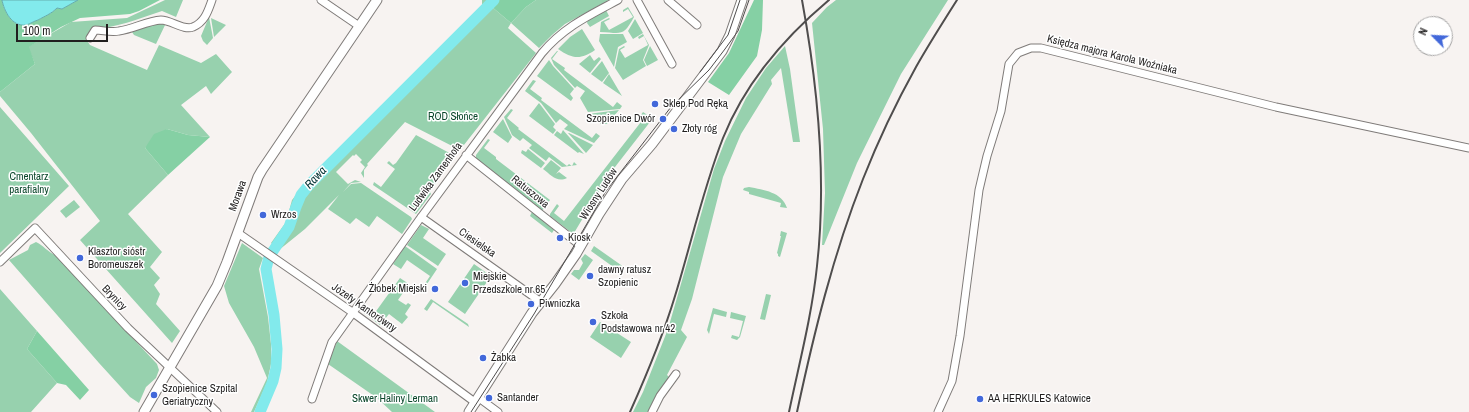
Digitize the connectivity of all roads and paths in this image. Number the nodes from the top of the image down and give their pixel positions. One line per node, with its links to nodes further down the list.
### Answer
1 (212, 0): 10 (street)
2 (320, 0): 9 (street)
3 (377, 0): 9 (street, Morawa)
4 (618, 0): 13 (street, Ludwika Zamenhofa)
5 (637, 0): 11 (street)
6 (668, 0): 8 (street)
7 (742, 0): 16 (street, Wiosny Ludów)
8 (697, 25)
9 (360, 26): 15 (street, Morawa)
10 (90, 38)
11 (672, 64)
12 (1469, 148): 29 (street, Księdza majora Karola Woźniaka)
13 (466, 154): 14 (street, Ludwika Zamenhofa); 16 (street, Ratuszowa)
14 (421, 217): 18 (street, Ciesielska); 19 (street, Ludwika Zamenhofa)
15 (238, 233): 19 (street, Józefy Kantorówny); 20 (street, Morawa)
16 (581, 246): 18 (street, Wiosny Ludów)
17 (0, 262): 20 (street, Brynicy)
18 (541, 302): 23 (street, Wiosny Ludów)
19 (352, 312): 22 (street, Ludwika Zamenhofa); 23 (street, Józefy Kantorówny)
20 (170, 367): 24 (street, Morawa); 25 (street, Brynicy)
21 (676, 374): 28 (street)
22 (312, 399)
23 (477, 400): 26 (street, Wiosny Ludów); 27 (street, Józefy Kantorówny)
24 (144, 412)
25 (217, 412)
26 (470, 412)
27 (498, 412)
28 (652, 412)
29 (938, 412)

